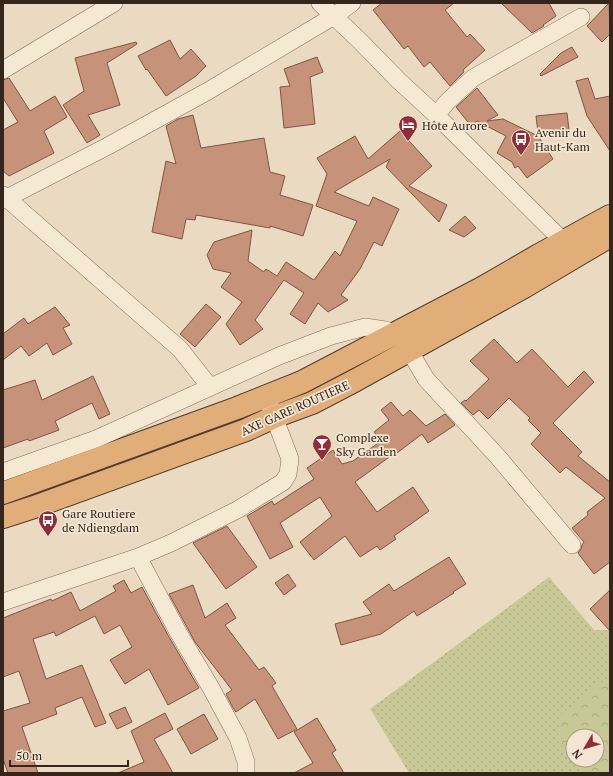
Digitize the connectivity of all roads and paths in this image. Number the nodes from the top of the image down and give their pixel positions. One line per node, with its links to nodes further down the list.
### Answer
1 (114, 3): 6 (street)
2 (320, 3): 4 (street)
3 (352, 3): 4 (street)
4 (334, 16): 7 (street); 8 (street)
5 (581, 17): 7 (street)
6 (3, 70)
7 (436, 115): 11 (street)
8 (4, 198): 14 (street)
9 (610, 216): 11 (highway, AXE GARE ROUTIERE)
10 (610, 236): 11 (highway, AXE GARE ROUTIERE)
11 (569, 249): 12 (highway, AXE GARE ROUTIERE); 13 (highway, AXE GARE ROUTIERE)
12 (395, 333): 14 (street); 15 (highway, AXE GARE ROUTIERE)
13 (409, 350): 16 (highway, AXE GARE ROUTIERE); 20 (street)
14 (210, 387): 17 (street)
15 (266, 397): 16 (street); 18 (highway, AXE GARE ROUTIERE)
16 (274, 417): 19 (highway, AXE GARE ROUTIERE); 21 (street)
17 (3, 472)
18 (3, 493)
19 (3, 517)
20 (572, 545)
21 (138, 557): 22 (street); 23 (street)
22 (3, 602)
23 (246, 773)

